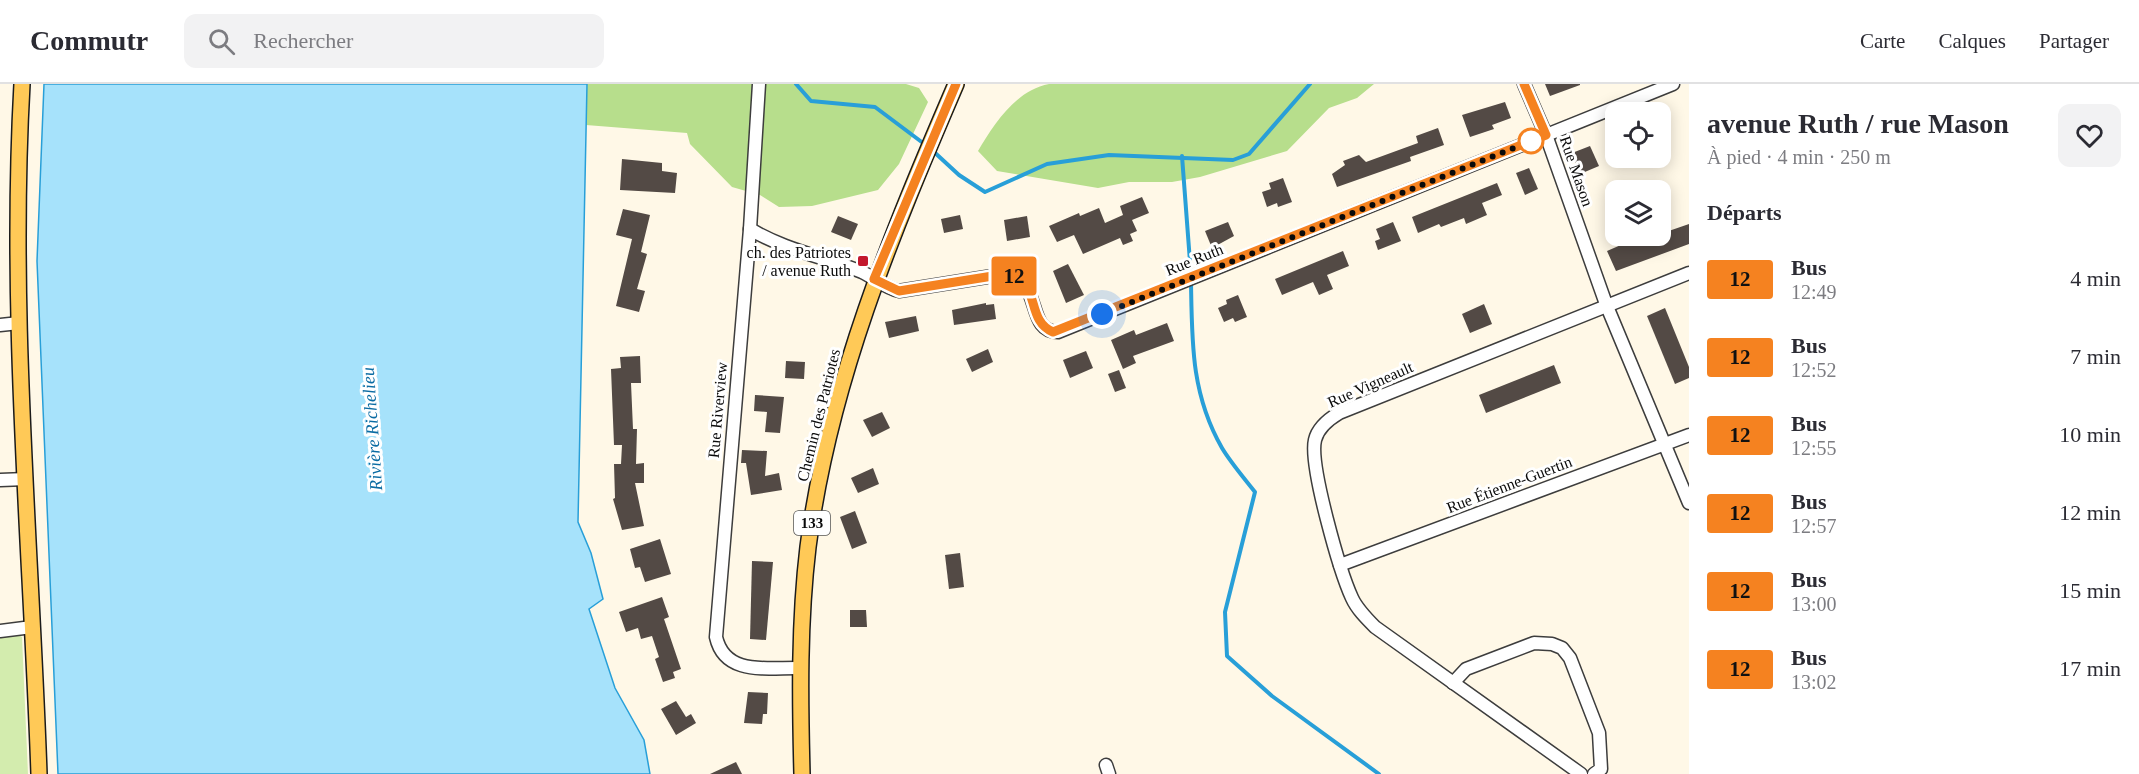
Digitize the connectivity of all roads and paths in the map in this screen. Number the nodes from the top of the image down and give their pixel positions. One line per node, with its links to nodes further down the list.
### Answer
1 (22, 84): 11 (main road)
2 (759, 84): 7 (street, Rue Riverview)
3 (956, 84): 9 (main road, Chemin des Patriotes / 133)
4 (1524, 84): 6 (street, Rue Mason)
5 (1673, 84): 6 (street, Rue Ruth)
6 (1546, 135): 9 (street, Rue Ruth); 10 (street, Rue Mason)
7 (750, 229): 9 (street, Rue Ruth); 21 (street, Rue Riverview)
8 (1689, 273): 10 (street, Rue Vigneault)
9 (874, 279): 21 (main road, Chemin des Patriotes / 133)
10 (1606, 304): 14 (street, Rue Mason); 18 (street, Rue Vigneault)
11 (19, 323): 12 (street); 15 (main road)
12 (0, 325)
13 (1689, 435): 14 (street, Rue Étienne-Guertin)
14 (1664, 443): 17 (street, Rue Mason); 18 (street, Rue Étienne-Guertin)
15 (26, 479): 16 (street); 19 (main road)
16 (0, 480)
17 (1689, 503)
18 (1340, 566): 22 (street, Rue Vigneault)
19 (32, 627): 20 (street); 23 (main road)
20 (0, 631)
21 (801, 668): 24 (main road, Chemin des Patriotes / 133)
22 (1453, 683): 25 (street, Rue Vigneault); 26 (street)
23 (39, 774)
24 (802, 774)
25 (1581, 774)
26 (1594, 774)

